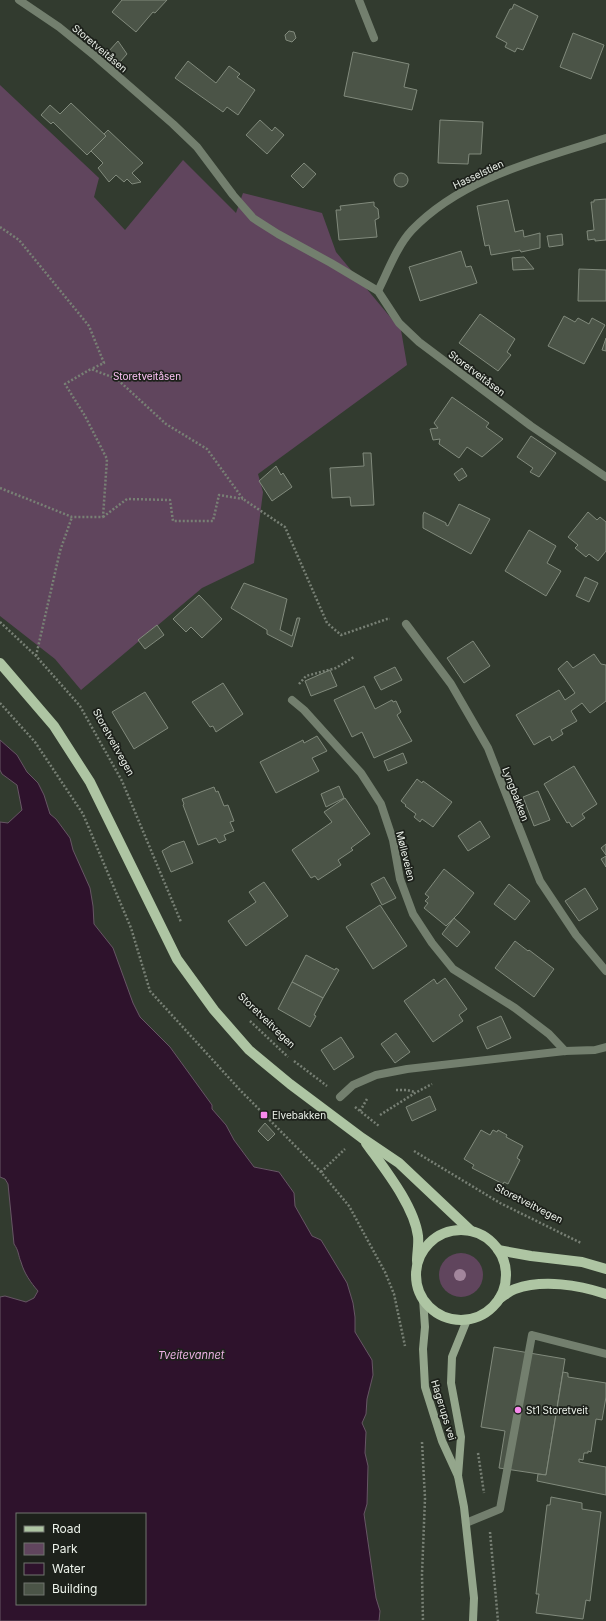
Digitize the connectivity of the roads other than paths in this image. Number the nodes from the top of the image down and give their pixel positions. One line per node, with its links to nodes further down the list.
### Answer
1 (19, 0): 5 (street, Storetveitåsen)
2 (359, 0): 3 (street)
3 (374, 38)
4 (606, 138): 5 (street, Hasselstien)
5 (378, 291): 6 (street, Storetveitåsen)
6 (606, 477)
7 (406, 624): 10 (street, Lyngbakken)
8 (0, 663): 14 (main road)
9 (292, 700): 12 (street, Mølleveien)
10 (606, 970)
11 (606, 1047): 12 (street)
12 (565, 1051): 13 (street)
13 (340, 1097)
14 (362, 1138): 15 (main road); 17 (main road)
15 (471, 1231): 16 (main road); 17 (main road)
16 (498, 1250): 18 (main road); 21 (main road)
17 (417, 1266): 20 (main road)
18 (606, 1270)
19 (606, 1294): 21 (main road)
20 (423, 1299): 22 (main road); 24 (main road, Hagerups vei)
21 (499, 1299): 22 (main road)
22 (467, 1320): 24 (main road, Hagerups vei)
23 (606, 1354): 25 (street)
24 (458, 1476): 25 (main road, Hagerups vei)
25 (466, 1523): 26 (main road, Hagerups vei)
26 (473, 1621)

